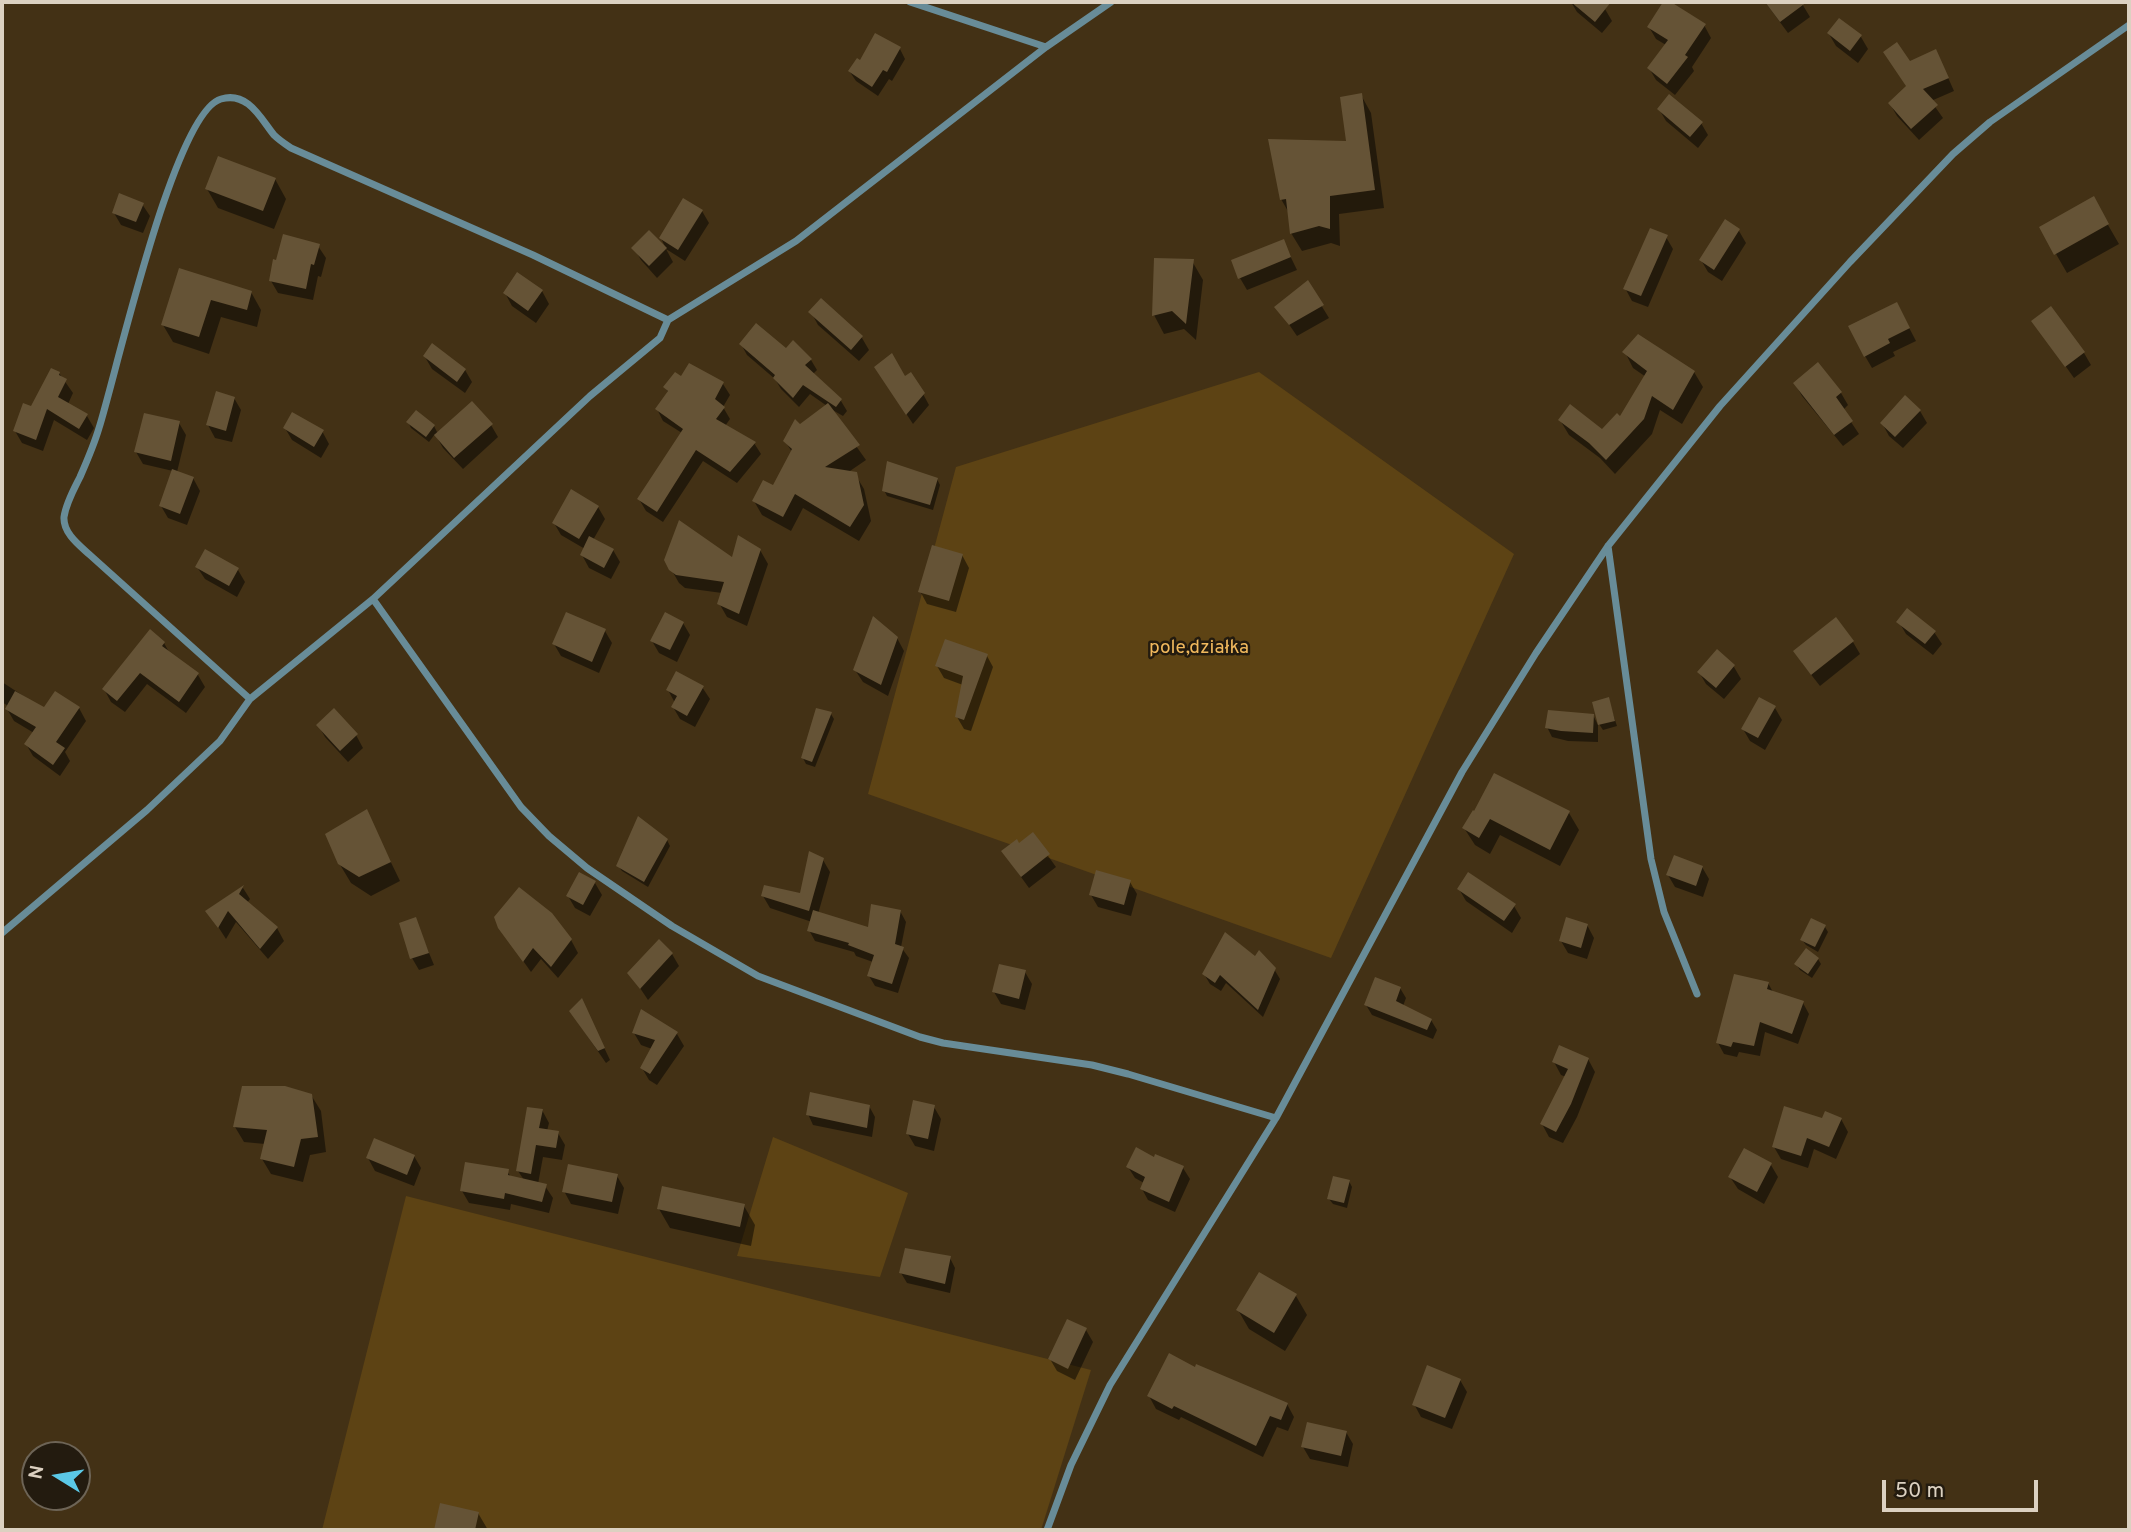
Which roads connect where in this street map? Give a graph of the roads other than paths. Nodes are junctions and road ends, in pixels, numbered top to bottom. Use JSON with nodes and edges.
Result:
{"nodes":[{"id":1,"x":910,"y":2,"type":"edge"},
{"id":2,"x":1111,"y":2,"type":"edge"},
{"id":3,"x":2129,"y":25,"type":"edge"},
{"id":4,"x":1046,"y":47,"type":"junction"},
{"id":5,"x":668,"y":320,"type":"junction"},
{"id":6,"x":1608,"y":546,"type":"junction"},
{"id":7,"x":373,"y":599,"type":"junction"},
{"id":8,"x":250,"y":699,"type":"junction"},
{"id":9,"x":2,"y":933,"type":"edge"},
{"id":10,"x":1697,"y":994,"type":"dead end"},
{"id":11,"x":1276,"y":1118,"type":"junction"},
{"id":12,"x":1047,"y":1530,"type":"edge"}],
"edges":[{"from":1,"to":4,"type":"street"},
{"from":2,"to":4,"type":"street"},
{"from":3,"to":6,"type":"street"},
{"from":4,"to":5,"type":"street"},
{"from":5,"to":7,"type":"street"},
{"from":5,"to":8,"type":"street"},
{"from":6,"to":10,"type":"street"},
{"from":6,"to":11,"type":"street"},
{"from":7,"to":8,"type":"street"},
{"from":7,"to":11,"type":"street"},
{"from":8,"to":9,"type":"street"},
{"from":11,"to":12,"type":"street"}]}
